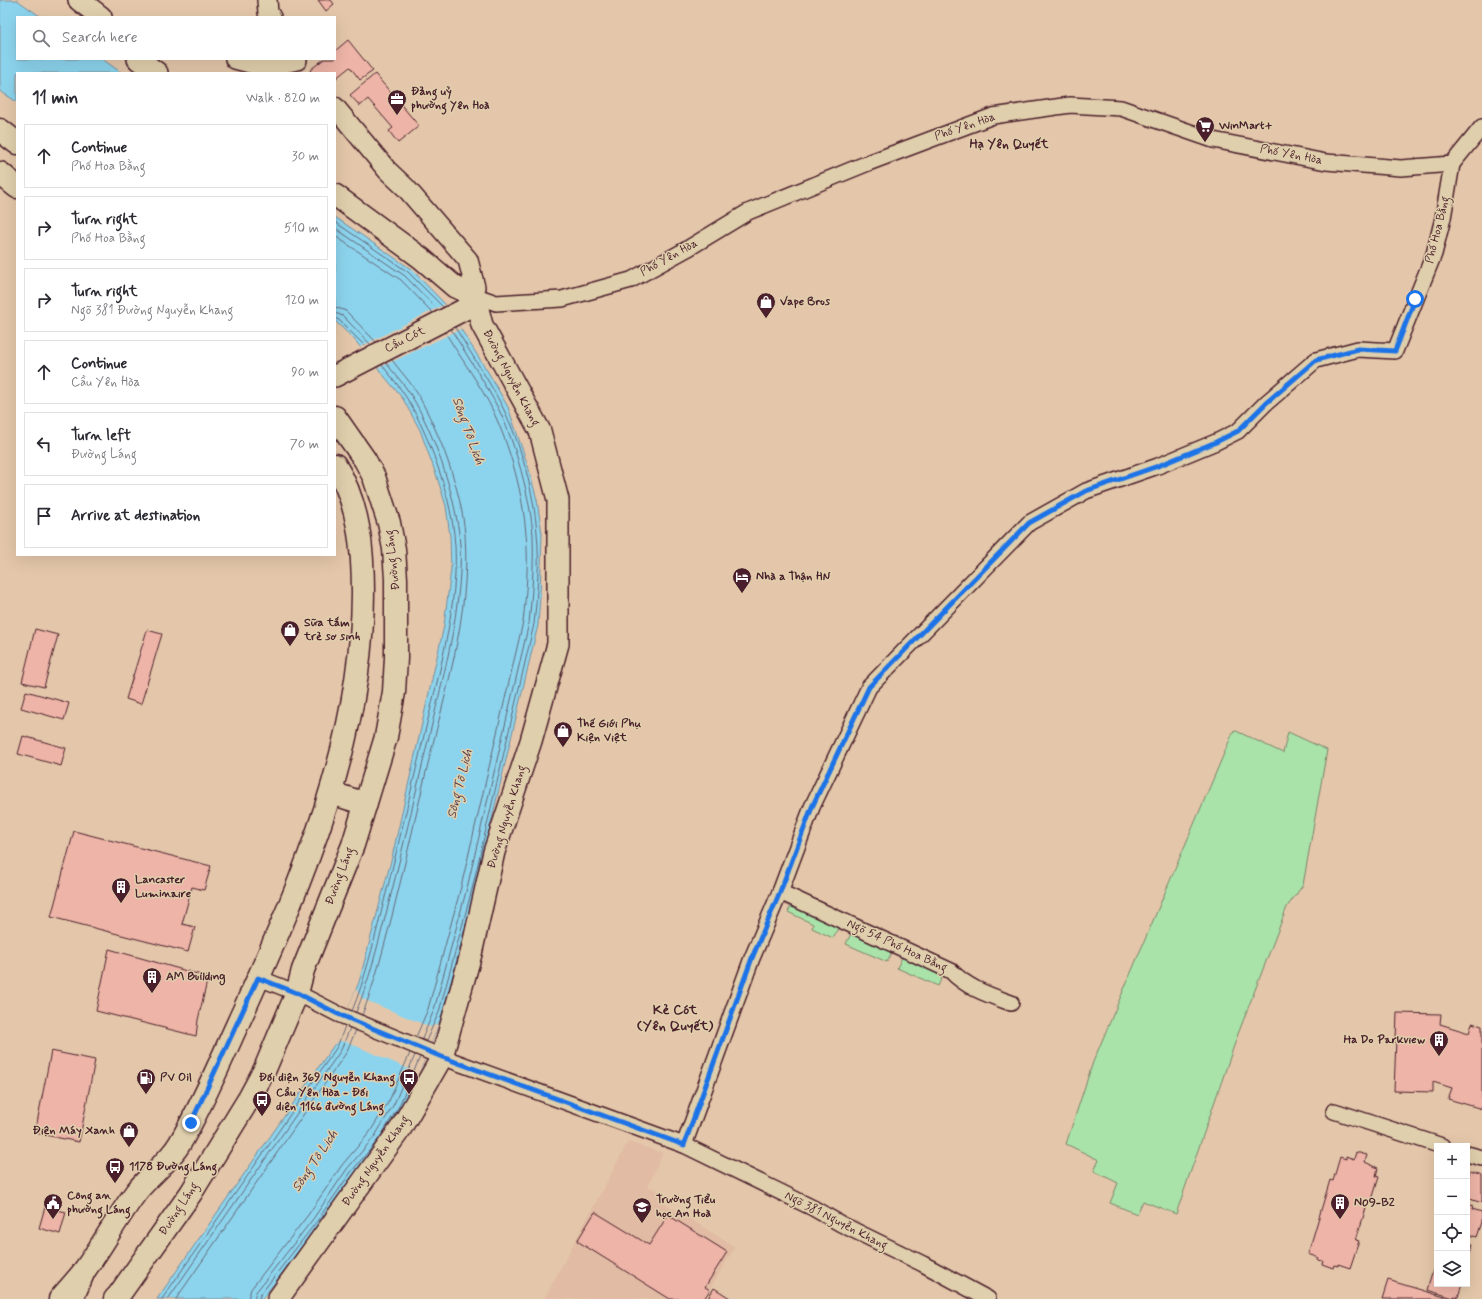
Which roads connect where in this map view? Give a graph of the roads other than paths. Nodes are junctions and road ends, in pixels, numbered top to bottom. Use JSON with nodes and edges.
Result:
{"nodes":[{"id":1,"x":79,"y":0,"type":"edge"},
{"id":2,"x":267,"y":0,"type":"edge"},
{"id":3,"x":99,"y":16,"type":"edge"},
{"id":4,"x":270,"y":16,"type":"edge"},
{"id":5,"x":139,"y":60,"type":"edge"},
{"id":6,"x":239,"y":60,"type":"edge"},
{"id":7,"x":300,"y":64,"type":"edge"},
{"id":8,"x":156,"y":72,"type":"edge"},
{"id":9,"x":336,"y":108,"type":"edge"},
{"id":10,"x":1482,"y":127,"type":"edge"},
{"id":11,"x":0,"y":130,"type":"edge"},
{"id":12,"x":16,"y":142,"type":"edge"},
{"id":13,"x":1452,"y":164,"type":"junction"},
{"id":14,"x":0,"y":173,"type":"edge"},
{"id":15,"x":16,"y":186,"type":"edge"},
{"id":16,"x":336,"y":196,"type":"edge"},
{"id":17,"x":475,"y":296,"type":"junction"},
{"id":18,"x":336,"y":375,"type":"edge"},
{"id":19,"x":336,"y":418,"type":"edge"},
{"id":20,"x":336,"y":467,"type":"edge"},
{"id":21,"x":331,"y":793,"type":"junction"},
{"id":22,"x":366,"y":804,"type":"junction"},
{"id":23,"x":780,"y":892,"type":"junction"},
{"id":24,"x":258,"y":978,"type":"junction"},
{"id":25,"x":297,"y":993,"type":"junction"},
{"id":26,"x":1011,"y":1003,"type":"dead end"},
{"id":27,"x":435,"y":1054,"type":"junction"},
{"id":28,"x":1334,"y":1111,"type":"dead end"},
{"id":29,"x":1434,"y":1143,"type":"edge"},
{"id":30,"x":684,"y":1145,"type":"junction"},
{"id":31,"x":1470,"y":1155,"type":"edge"},
{"id":32,"x":1482,"y":1158,"type":"edge"},
{"id":33,"x":84,"y":1271,"type":"junction"},
{"id":34,"x":60,"y":1299,"type":"edge"},
{"id":35,"x":72,"y":1299,"type":"edge"},
{"id":36,"x":115,"y":1299,"type":"edge"},
{"id":37,"x":278,"y":1299,"type":"edge"},
{"id":38,"x":988,"y":1299,"type":"edge"}],
"edges":[{"from":1,"to":3,"type":"main road"},
{"from":2,"to":4,"type":"street"},
{"from":5,"to":8,"type":"main road"},
{"from":6,"to":7,"type":"street"},
{"from":9,"to":17,"type":"street","name":"Đường Nguyễn Khang"},
{"from":10,"to":13,"type":"street"},
{"from":11,"to":12,"type":"main road"},
{"from":13,"to":17,"type":"street","name":"Phố Yên Hòa"},
{"from":13,"to":23,"type":"street","name":"Phố Hoa Bằng"},
{"from":14,"to":15,"type":"main road"},
{"from":16,"to":17,"type":"main road"},
{"from":17,"to":18,"type":"main road","name":"Cầu Cót"},
{"from":17,"to":27,"type":"main road","name":"Đường Nguyễn Khang"},
{"from":19,"to":22,"type":"main road","name":"Đường Láng"},
{"from":20,"to":21,"type":"main road"},
{"from":21,"to":22,"type":"main road"},
{"from":21,"to":24,"type":"main road"},
{"from":22,"to":25,"type":"main road","name":"Đường Láng"},
{"from":23,"to":26,"type":"street","name":"Ngõ 54 Phố Hoa Bằng"},
{"from":23,"to":30,"type":"street","name":"Phố Hoa Bằng"},
{"from":24,"to":25,"type":"street","name":"Ngõ 381 Nguyễn Khang"},
{"from":24,"to":33,"type":"main road"},
{"from":25,"to":27,"type":"street","name":"Ngõ 381 Nguyễn Khang"},
{"from":25,"to":36,"type":"main road","name":"Đường Láng"},
{"from":27,"to":30,"type":"street","name":"Ngõ 381 Nguyễn Khang"},
{"from":27,"to":37,"type":"main road","name":"Đường Nguyễn Khang"},
{"from":28,"to":29,"type":"street"},
{"from":30,"to":38,"type":"street","name":"Ngõ 381 Nguyễn Khang"},
{"from":31,"to":32,"type":"street"},
{"from":33,"to":34,"type":"main road"},
{"from":33,"to":35,"type":"main road"}]}
